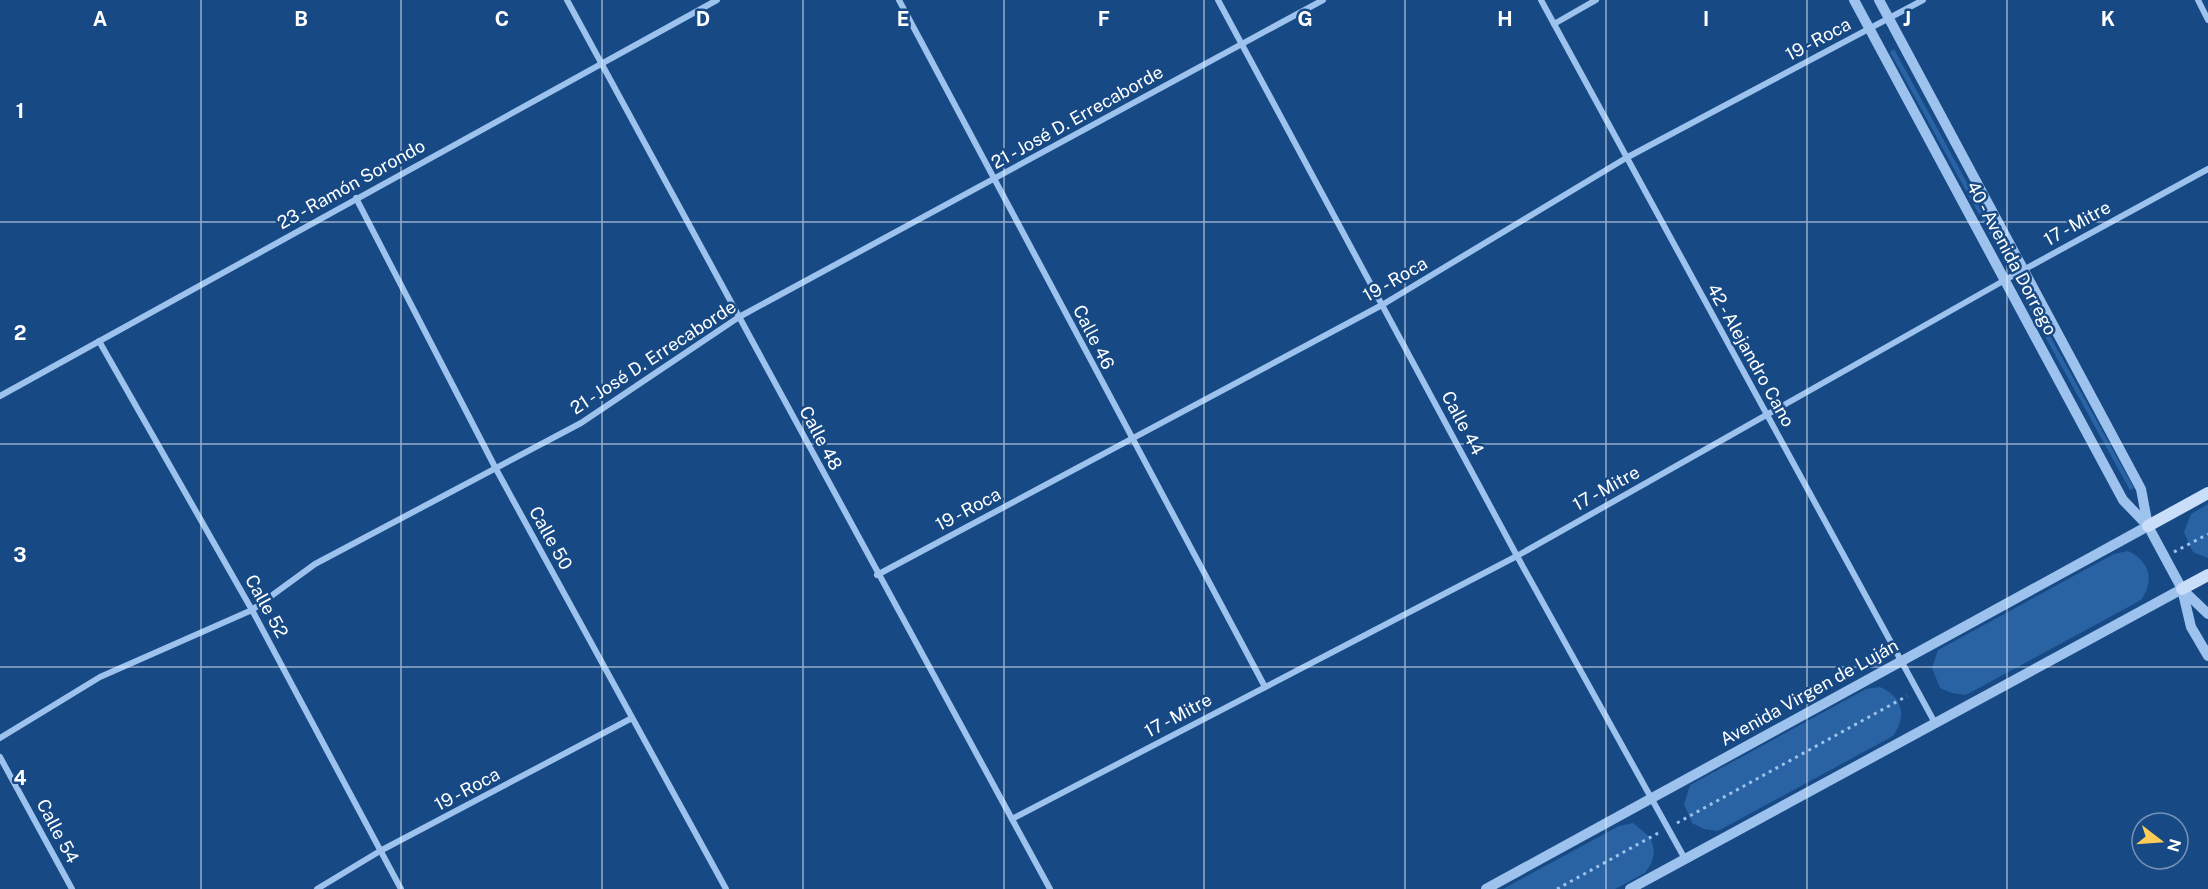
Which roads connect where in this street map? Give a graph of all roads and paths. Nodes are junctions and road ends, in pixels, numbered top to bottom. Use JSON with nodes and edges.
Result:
{"nodes":[{"id":1,"x":567,"y":0,"type":"edge"},
{"id":2,"x":717,"y":0,"type":"edge"},
{"id":3,"x":899,"y":0,"type":"edge"},
{"id":4,"x":1218,"y":0,"type":"edge"},
{"id":5,"x":1323,"y":0,"type":"edge"},
{"id":6,"x":1541,"y":0,"type":"edge"},
{"id":7,"x":1596,"y":0,"type":"edge"},
{"id":8,"x":1854,"y":0,"type":"edge"},
{"id":9,"x":1879,"y":0,"type":"edge"},
{"id":10,"x":1923,"y":0,"type":"edge"},
{"id":11,"x":2198,"y":0,"type":"edge"},
{"id":12,"x":1889,"y":18,"type":"junction"},
{"id":13,"x":2208,"y":20,"type":"edge"},
{"id":14,"x":1554,"y":24,"type":"junction"},
{"id":15,"x":1870,"y":28,"type":"junction"},
{"id":16,"x":1242,"y":44,"type":"junction"},
{"id":17,"x":601,"y":62,"type":"junction"},
{"id":18,"x":1626,"y":158,"type":"junction"},
{"id":19,"x":2208,"y":170,"type":"edge"},
{"id":20,"x":995,"y":178,"type":"junction"},
{"id":21,"x":357,"y":198,"type":"junction"},
{"id":22,"x":2024,"y":269,"type":"junction"},
{"id":23,"x":2005,"y":280,"type":"junction"},
{"id":24,"x":1382,"y":305,"type":"junction"},
{"id":25,"x":739,"y":317,"type":"junction"},
{"id":26,"x":99,"y":341,"type":"junction"},
{"id":27,"x":0,"y":396,"type":"edge"},
{"id":28,"x":1767,"y":415,"type":"junction"},
{"id":29,"x":1131,"y":439,"type":"junction"},
{"id":30,"x":496,"y":469,"type":"junction"},
{"id":31,"x":2208,"y":493,"type":"edge"},
{"id":32,"x":2148,"y":526,"type":"junction"},
{"id":33,"x":2208,"y":534,"type":"edge"},
{"id":34,"x":1517,"y":555,"type":"junction"},
{"id":35,"x":2165,"y":557,"type":"junction"},
{"id":36,"x":878,"y":575,"type":"junction"},
{"id":37,"x":2208,"y":575,"type":"edge"},
{"id":38,"x":2182,"y":589,"type":"junction"},
{"id":39,"x":252,"y":610,"type":"junction"},
{"id":40,"x":2208,"y":614,"type":"edge"},
{"id":41,"x":2208,"y":656,"type":"edge"},
{"id":42,"x":1901,"y":661,"type":"junction"},
{"id":43,"x":1265,"y":687,"type":"junction"},
{"id":44,"x":1917,"y":691,"type":"junction"},
{"id":45,"x":633,"y":718,"type":"junction"},
{"id":46,"x":1935,"y":723,"type":"junction"},
{"id":47,"x":0,"y":738,"type":"edge"},
{"id":48,"x":0,"y":757,"type":"edge"},
{"id":49,"x":1652,"y":797,"type":"junction"},
{"id":50,"x":1012,"y":819,"type":"junction"},
{"id":51,"x":1668,"y":828,"type":"junction"},
{"id":52,"x":380,"y":851,"type":"junction"},
{"id":53,"x":1685,"y":859,"type":"junction"},
{"id":54,"x":72,"y":889,"type":"edge"},
{"id":55,"x":317,"y":889,"type":"edge"},
{"id":56,"x":401,"y":889,"type":"edge"},
{"id":57,"x":726,"y":889,"type":"edge"},
{"id":58,"x":1050,"y":889,"type":"edge"},
{"id":59,"x":1486,"y":889,"type":"edge"},
{"id":60,"x":1557,"y":889,"type":"edge"},
{"id":61,"x":1630,"y":889,"type":"edge"}],
"edges":[{"from":1,"to":17,"type":"street","name":"Calle 48"},
{"from":2,"to":17,"type":"street","name":"23 - Ramón Sorondo"},
{"from":3,"to":20,"type":"street","name":"Calle 46"},
{"from":4,"to":16,"type":"street","name":"Calle 44"},
{"from":5,"to":16,"type":"street","name":"21 - José D. Errecaborde"},
{"from":6,"to":14,"type":"street","name":"42 - Alejandro Cano"},
{"from":7,"to":14,"type":"street"},
{"from":8,"to":15,"type":"street","name":"40 - Avenida Dorrego"},
{"from":9,"to":12,"type":"street","name":"40 - Avenida Dorrego"},
{"from":10,"to":12,"type":"street","name":"19 - Roca"},
{"from":11,"to":13,"type":"street"},
{"from":12,"to":15,"type":"street","name":"19 - Roca"},
{"from":12,"to":22,"type":"street","name":"40 - Avenida Dorrego"},
{"from":14,"to":18,"type":"street","name":"42 - Alejandro Cano"},
{"from":15,"to":18,"type":"street","name":"19 - Roca"},
{"from":15,"to":23,"type":"street","name":"40 - Avenida Dorrego"},
{"from":16,"to":20,"type":"street","name":"21 - José D. Errecaborde"},
{"from":16,"to":24,"type":"street","name":"Calle 44"},
{"from":17,"to":21,"type":"street","name":"23 - Ramón Sorondo"},
{"from":17,"to":25,"type":"street","name":"Calle 48"},
{"from":18,"to":24,"type":"street","name":"19 - Roca"},
{"from":18,"to":28,"type":"street","name":"42 - Alejandro Cano"},
{"from":19,"to":22,"type":"street","name":"17 - Mitre"},
{"from":20,"to":25,"type":"street","name":"21 - José D. Errecaborde"},
{"from":20,"to":29,"type":"street","name":"Calle 46"},
{"from":21,"to":26,"type":"street","name":"23 - Ramón Sorondo"},
{"from":21,"to":30,"type":"street","name":"Calle 50"},
{"from":22,"to":23,"type":"street","name":"17 - Mitre"},
{"from":22,"to":32,"type":"street","name":"40 - Avenida Dorrego"},
{"from":23,"to":28,"type":"street","name":"17 - Mitre"},
{"from":23,"to":32,"type":"street","name":"40 - Avenida Dorrego"},
{"from":24,"to":29,"type":"street","name":"19 - Roca"},
{"from":24,"to":34,"type":"street","name":"Calle 44"},
{"from":25,"to":30,"type":"street","name":"21 - José D. Errecaborde"},
{"from":25,"to":36,"type":"street","name":"Calle 48"},
{"from":26,"to":27,"type":"street","name":"23 - Ramón Sorondo"},
{"from":26,"to":39,"type":"street","name":"Calle 52"},
{"from":28,"to":34,"type":"street","name":"17 - Mitre"},
{"from":28,"to":42,"type":"street","name":"42 - Alejandro Cano"},
{"from":29,"to":36,"type":"street","name":"19 - Roca"},
{"from":29,"to":43,"type":"street","name":"Calle 46"},
{"from":30,"to":39,"type":"street","name":"21 - José D. Errecaborde"},
{"from":30,"to":45,"type":"street","name":"Calle 50"},
{"from":31,"to":32,"type":"main road"},
{"from":32,"to":35,"type":"street","name":"40 - Avenida Dorrego"},
{"from":32,"to":42,"type":"street","name":"Avenida Virgen de Luján"},
{"from":33,"to":35,"type":"path"},
{"from":34,"to":43,"type":"street","name":"17 - Mitre"},
{"from":34,"to":49,"type":"street","name":"Calle 44"},
{"from":35,"to":38,"type":"street","name":"40 - Avenida Dorrego"},
{"from":36,"to":50,"type":"street","name":"Calle 48"},
{"from":37,"to":38,"type":"main road"},
{"from":38,"to":40,"type":"street","name":"40 - Avenida Dorrego"},
{"from":38,"to":41,"type":"street","name":"40 - Avenida Dorrego"},
{"from":38,"to":46,"type":"street"},
{"from":39,"to":47,"type":"street","name":"21 - José D. Errecaborde"},
{"from":39,"to":52,"type":"street","name":"Calle 52"},
{"from":42,"to":44,"type":"street","name":"42 - Alejandro Cano"},
{"from":42,"to":49,"type":"street","name":"Avenida Virgen de Luján"},
{"from":43,"to":50,"type":"street","name":"17 - Mitre"},
{"from":44,"to":46,"type":"street","name":"42 - Alejandro Cano"},
{"from":44,"to":51,"type":"path"},
{"from":45,"to":52,"type":"street","name":"19 - Roca"},
{"from":45,"to":57,"type":"street","name":"Calle 50"},
{"from":46,"to":53,"type":"street"},
{"from":48,"to":54,"type":"street","name":"Calle 54"},
{"from":49,"to":51,"type":"street","name":"Calle 44"},
{"from":49,"to":59,"type":"street","name":"Avenida Virgen de Luján"},
{"from":50,"to":58,"type":"street","name":"Calle 48"},
{"from":51,"to":53,"type":"street","name":"Calle 44"},
{"from":51,"to":60,"type":"path"},
{"from":52,"to":55,"type":"street","name":"19 - Roca"},
{"from":52,"to":56,"type":"street","name":"Calle 52"},
{"from":53,"to":61,"type":"street"}]}
